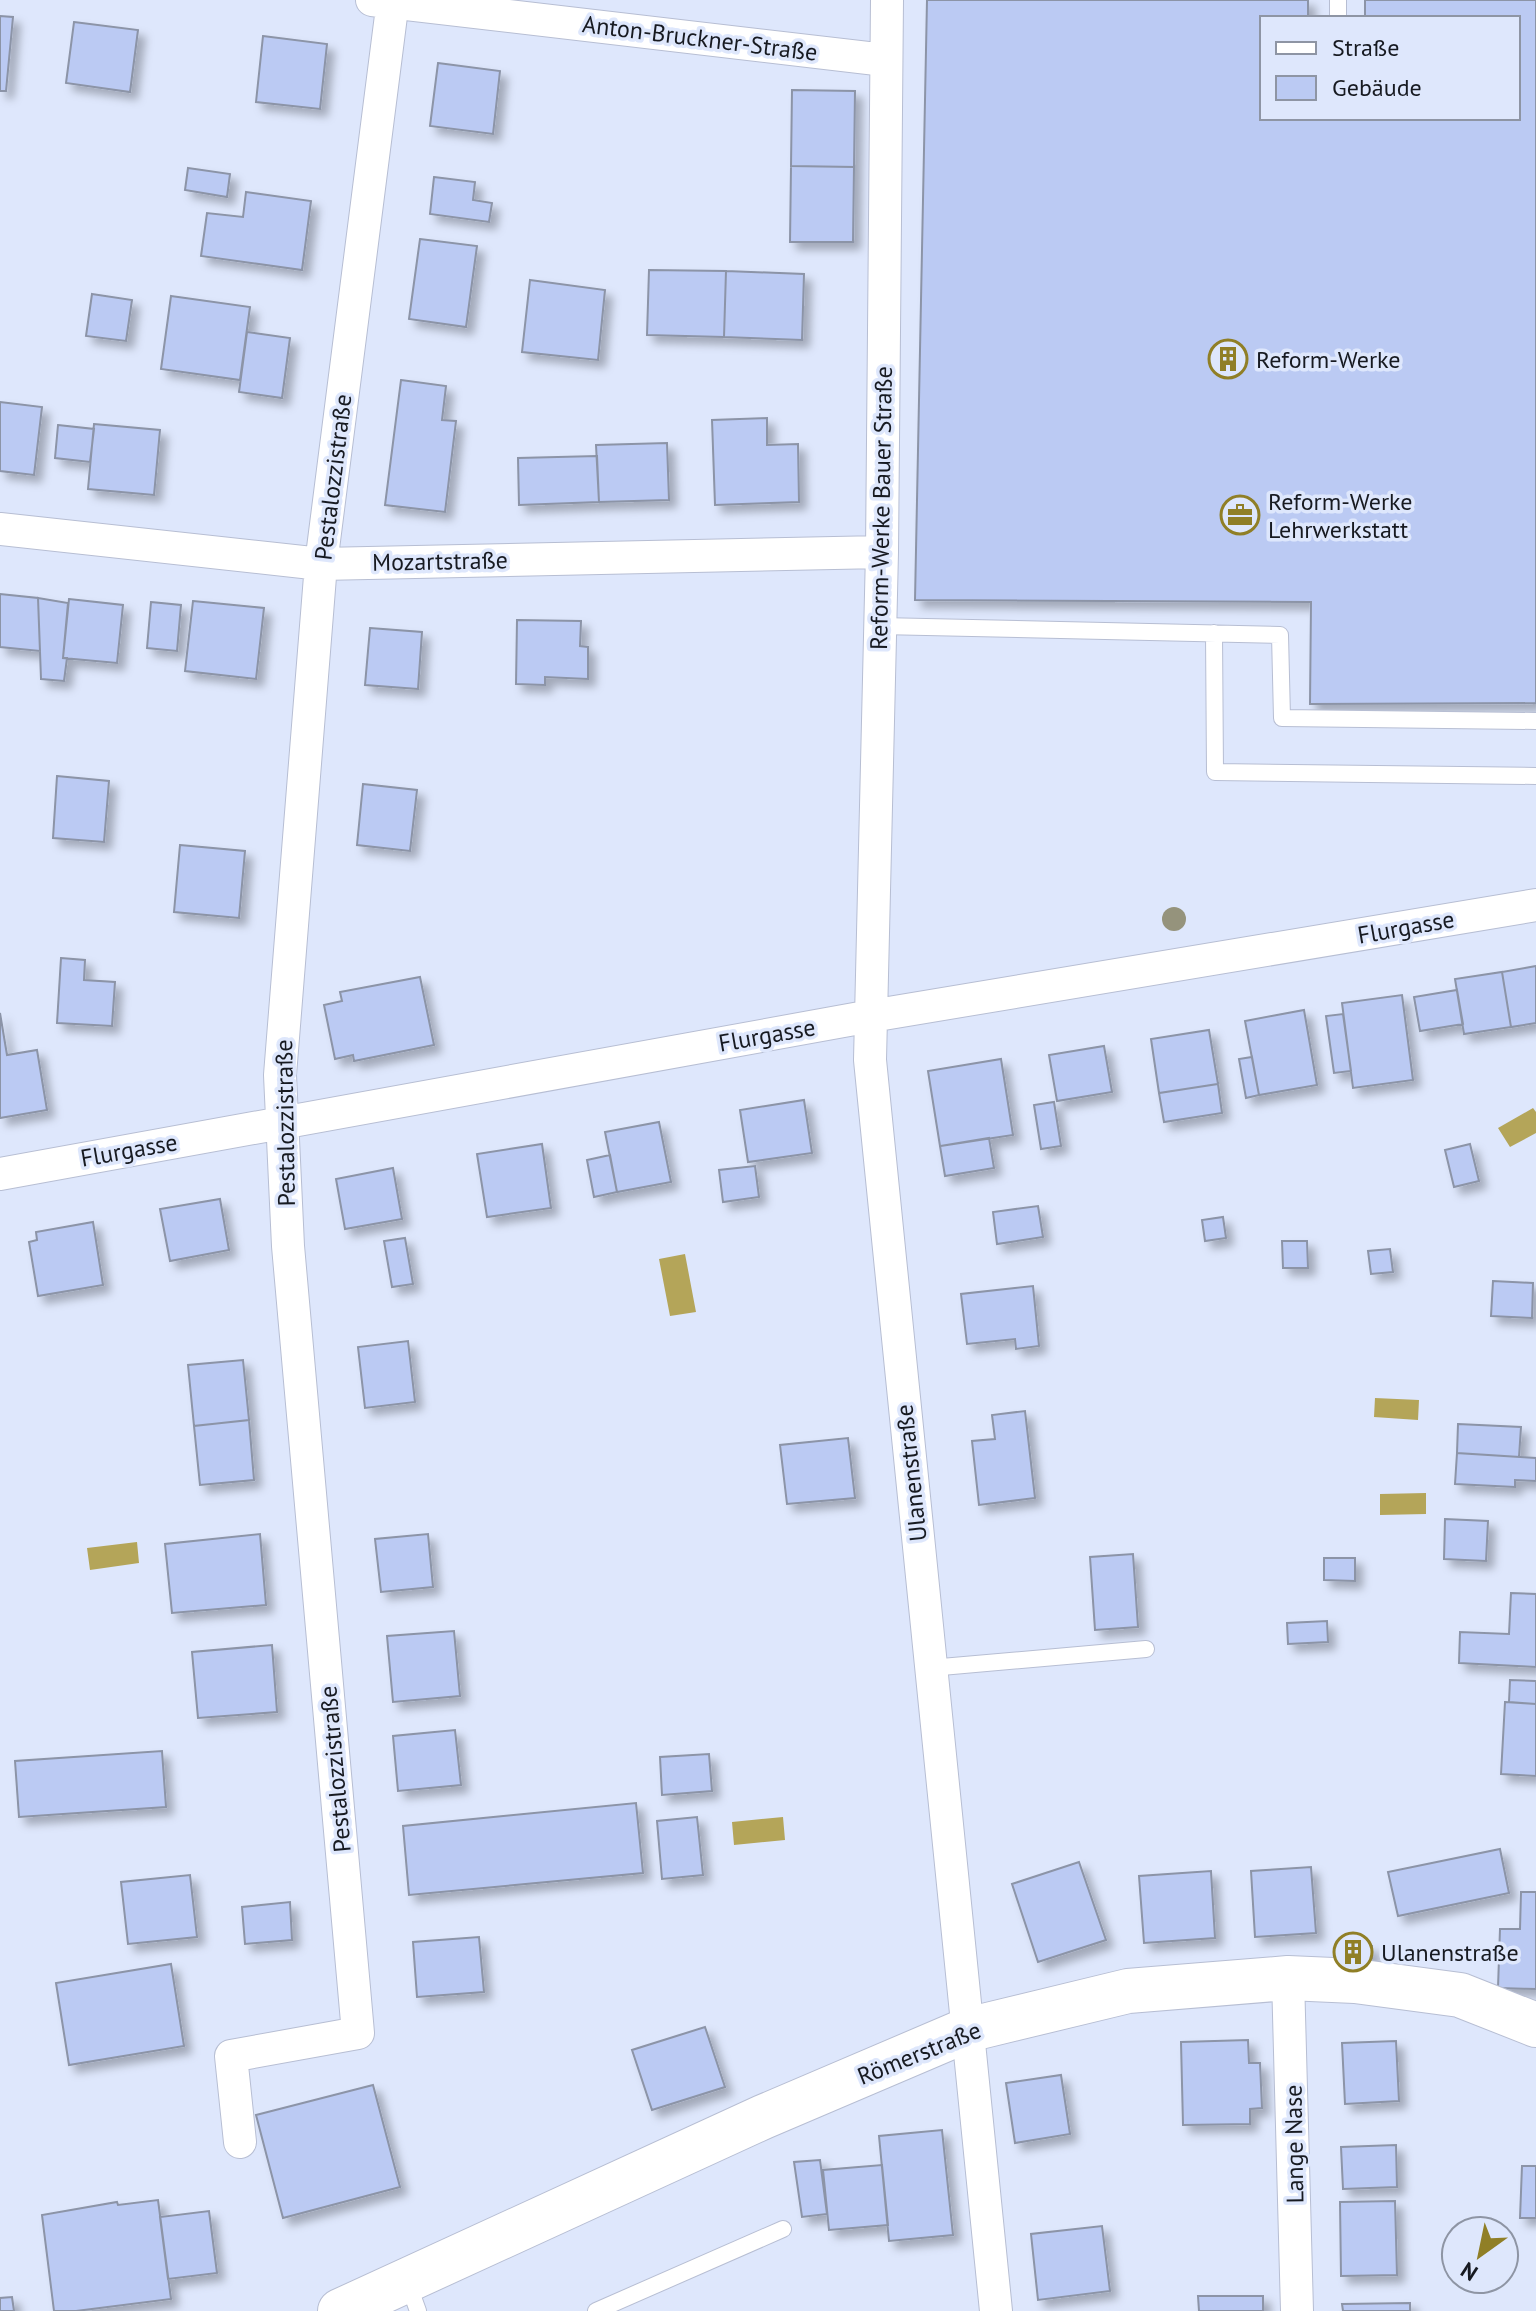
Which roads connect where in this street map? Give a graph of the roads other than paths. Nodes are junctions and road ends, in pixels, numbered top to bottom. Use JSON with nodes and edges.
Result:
{"nodes":[{"id":1,"x":887,"y":0,"type":"edge"},
{"id":2,"x":386,"y":1,"type":"edge"},
{"id":3,"x":885,"y":60,"type":"junction"},
{"id":4,"x":0,"y":529,"type":"edge"},
{"id":5,"x":882,"y":552,"type":"junction"},
{"id":6,"x":321,"y":564,"type":"junction"},
{"id":7,"x":880,"y":626,"type":"junction"},
{"id":8,"x":1214,"y":633,"type":"junction"},
{"id":9,"x":1536,"y":721,"type":"edge"},
{"id":10,"x":1536,"y":776,"type":"edge"},
{"id":11,"x":1536,"y":905,"type":"edge"},
{"id":12,"x":871,"y":1016,"type":"junction"},
{"id":13,"x":281,"y":1122,"type":"junction"},
{"id":14,"x":0,"y":1174,"type":"edge"},
{"id":15,"x":1146,"y":1649,"type":"dead end"},
{"id":16,"x":930,"y":1668,"type":"junction"},
{"id":17,"x":1288,"y":1978,"type":"junction"},
{"id":18,"x":1536,"y":2025,"type":"edge"},
{"id":19,"x":967,"y":2030,"type":"junction"},
{"id":20,"x":240,"y":2142,"type":"dead end"},
{"id":21,"x":783,"y":2229,"type":"dead end"},
{"id":22,"x":413,"y":2296,"type":"edge"},
{"id":23,"x":340,"y":2311,"type":"edge"},
{"id":24,"x":596,"y":2311,"type":"edge"},
{"id":25,"x":996,"y":2311,"type":"edge"},
{"id":26,"x":1297,"y":2311,"type":"edge"}],
"edges":[{"from":1,"to":3,"type":"street","name":"Reform-Werke Bauer Straße"},
{"from":2,"to":3,"type":"street","name":"Anton-Bruckner-Straße"},
{"from":2,"to":6,"type":"street","name":"Pestalozzistraße"},
{"from":3,"to":5,"type":"street","name":"Reform-Werke Bauer Straße"},
{"from":4,"to":6,"type":"street","name":"Mozartstraße"},
{"from":5,"to":6,"type":"street","name":"Mozartstraße"},
{"from":5,"to":7,"type":"street","name":"Reform-Werke Bauer Straße"},
{"from":6,"to":13,"type":"street","name":"Pestalozzistraße"},
{"from":7,"to":8,"type":"lane"},
{"from":7,"to":12,"type":"street","name":"Reform-Werke Bauer Straße"},
{"from":8,"to":9,"type":"lane"},
{"from":8,"to":10,"type":"lane"},
{"from":11,"to":12,"type":"street","name":"Flurgasse"},
{"from":12,"to":13,"type":"street","name":"Flurgasse"},
{"from":12,"to":16,"type":"street","name":"Ulanenstraße"},
{"from":13,"to":14,"type":"street","name":"Flurgasse"},
{"from":13,"to":20,"type":"street","name":"Pestalozzistraße"},
{"from":15,"to":16,"type":"lane"},
{"from":16,"to":19,"type":"street","name":"Ulanenstraße"},
{"from":17,"to":18,"type":"main road","name":"Römerstraße"},
{"from":17,"to":19,"type":"main road","name":"Römerstraße"},
{"from":17,"to":26,"type":"street","name":"Lange Nase"},
{"from":19,"to":22,"type":"main road","name":"Römerstraße"},
{"from":19,"to":25,"type":"street","name":"Ulanenstraße"},
{"from":21,"to":24,"type":"lane"},
{"from":22,"to":23,"type":"main road","name":"Römerstraße"}]}
